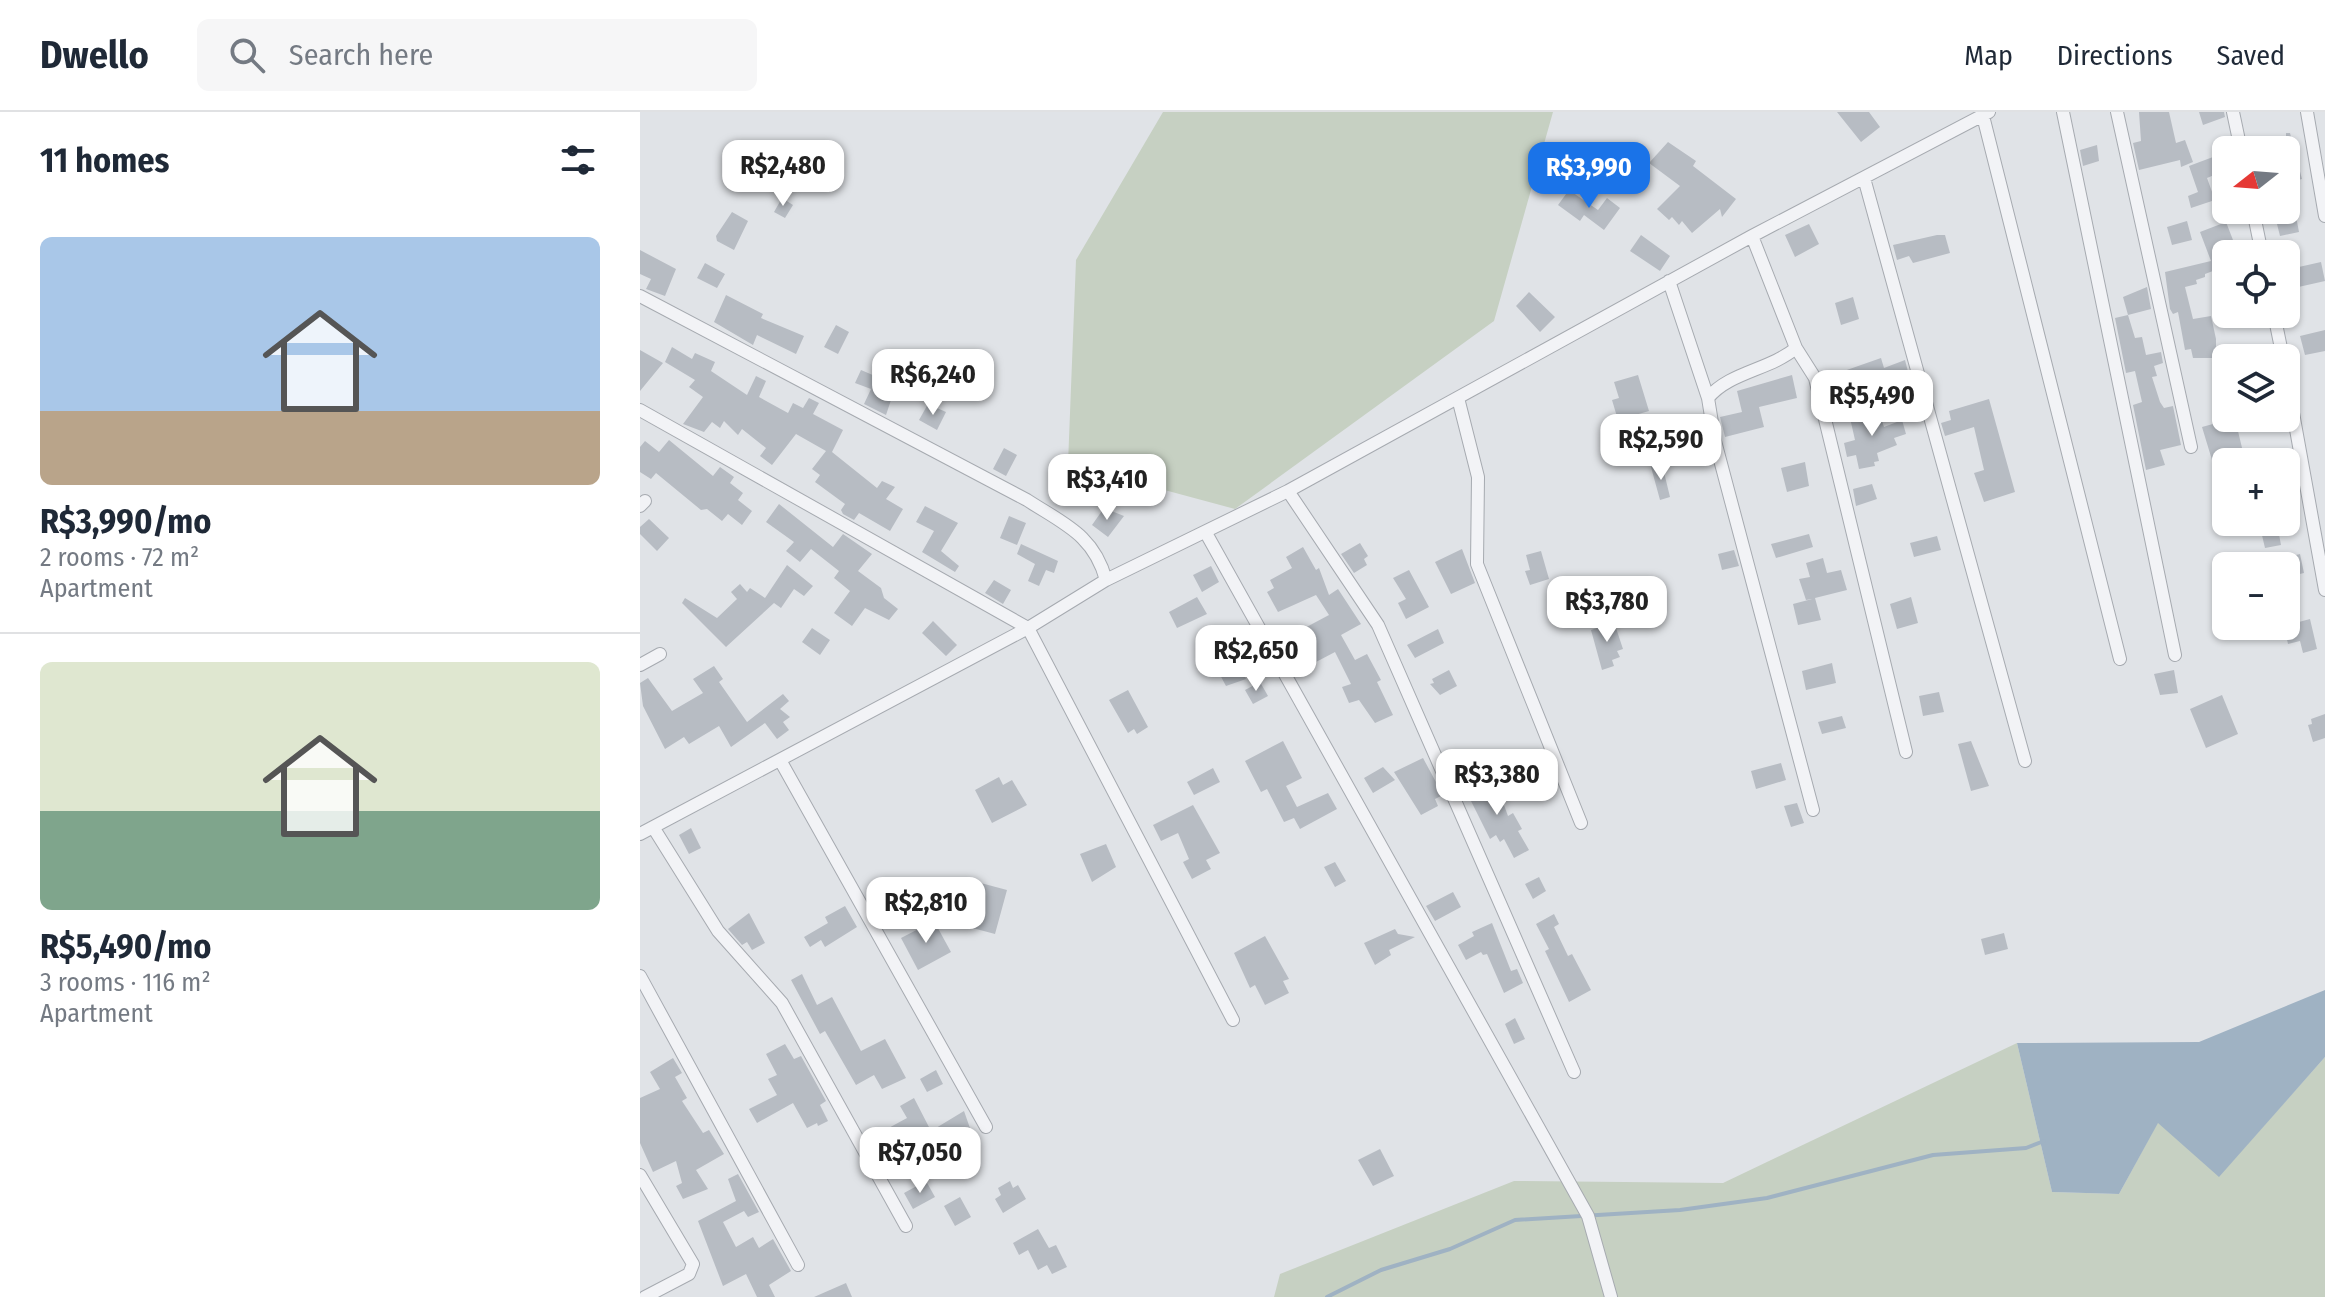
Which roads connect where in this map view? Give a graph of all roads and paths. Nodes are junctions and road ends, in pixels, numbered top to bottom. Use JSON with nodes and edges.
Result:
{"nodes":[{"id":1,"x":2063,"y":112,"type":"edge"},
{"id":2,"x":2117,"y":112,"type":"edge"},
{"id":3,"x":2233,"y":112,"type":"edge"},
{"id":4,"x":2307,"y":112,"type":"edge"},
{"id":5,"x":1985,"y":113,"type":"edge"},
{"id":6,"x":2238,"y":136,"type":"edge"},
{"id":7,"x":1864,"y":178,"type":"junction"},
{"id":8,"x":2325,"y":216,"type":"edge"},
{"id":9,"x":1752,"y":236,"type":"junction"},
{"id":10,"x":1669,"y":281,"type":"junction"},
{"id":11,"x":640,"y":296,"type":"edge"},
{"id":12,"x":1796,"y":348,"type":"junction"},
{"id":13,"x":1458,"y":398,"type":"junction"},
{"id":14,"x":1708,"y":398,"type":"junction"},
{"id":15,"x":640,"y":410,"type":"edge"},
{"id":16,"x":2296,"y":432,"type":"edge"},
{"id":17,"x":2191,"y":447,"type":"dead end"},
{"id":18,"x":1288,"y":491,"type":"junction"},
{"id":19,"x":1206,"y":533,"type":"junction"},
{"id":20,"x":1106,"y":580,"type":"junction"},
{"id":21,"x":2325,"y":590,"type":"edge"},
{"id":22,"x":1028,"y":628,"type":"junction"},
{"id":23,"x":660,"y":654,"type":"dead end"},
{"id":24,"x":2175,"y":655,"type":"dead end"},
{"id":25,"x":2120,"y":659,"type":"dead end"},
{"id":26,"x":640,"y":665,"type":"edge"},
{"id":27,"x":1906,"y":752,"type":"dead end"},
{"id":28,"x":780,"y":760,"type":"junction"},
{"id":29,"x":2025,"y":761,"type":"dead end"},
{"id":30,"x":1813,"y":810,"type":"dead end"},
{"id":31,"x":1581,"y":823,"type":"dead end"},
{"id":32,"x":653,"y":827,"type":"junction"},
{"id":33,"x":640,"y":834,"type":"edge"},
{"id":34,"x":640,"y":976,"type":"edge"},
{"id":35,"x":1233,"y":1020,"type":"dead end"},
{"id":36,"x":1574,"y":1072,"type":"dead end"},
{"id":37,"x":986,"y":1127,"type":"dead end"},
{"id":38,"x":641,"y":1180,"type":"edge"},
{"id":39,"x":906,"y":1226,"type":"dead end"},
{"id":40,"x":798,"y":1265,"type":"dead end"},
{"id":41,"x":645,"y":1297,"type":"edge"},
{"id":42,"x":1611,"y":1297,"type":"edge"}],
"edges":[{"from":1,"to":24,"type":"street"},
{"from":2,"to":17,"type":"street"},
{"from":3,"to":6,"type":"street"},
{"from":4,"to":8,"type":"street"},
{"from":5,"to":7,"type":"street"},
{"from":5,"to":25,"type":"street"},
{"from":7,"to":9,"type":"street"},
{"from":7,"to":29,"type":"street"},
{"from":9,"to":10,"type":"street"},
{"from":9,"to":12,"type":"street"},
{"from":10,"to":13,"type":"street"},
{"from":10,"to":14,"type":"street"},
{"from":11,"to":20,"type":"street"},
{"from":12,"to":14,"type":"street"},
{"from":12,"to":27,"type":"street"},
{"from":13,"to":18,"type":"street"},
{"from":13,"to":31,"type":"street"},
{"from":14,"to":30,"type":"street"},
{"from":15,"to":22,"type":"street"},
{"from":16,"to":21,"type":"street"},
{"from":18,"to":19,"type":"street"},
{"from":18,"to":36,"type":"street"},
{"from":19,"to":20,"type":"street"},
{"from":19,"to":42,"type":"street"},
{"from":20,"to":22,"type":"street"},
{"from":22,"to":28,"type":"street"},
{"from":22,"to":35,"type":"street"},
{"from":23,"to":26,"type":"street"},
{"from":28,"to":32,"type":"street"},
{"from":28,"to":37,"type":"street"},
{"from":32,"to":33,"type":"street"},
{"from":32,"to":39,"type":"street"},
{"from":34,"to":40,"type":"street"},
{"from":38,"to":41,"type":"street"}]}
